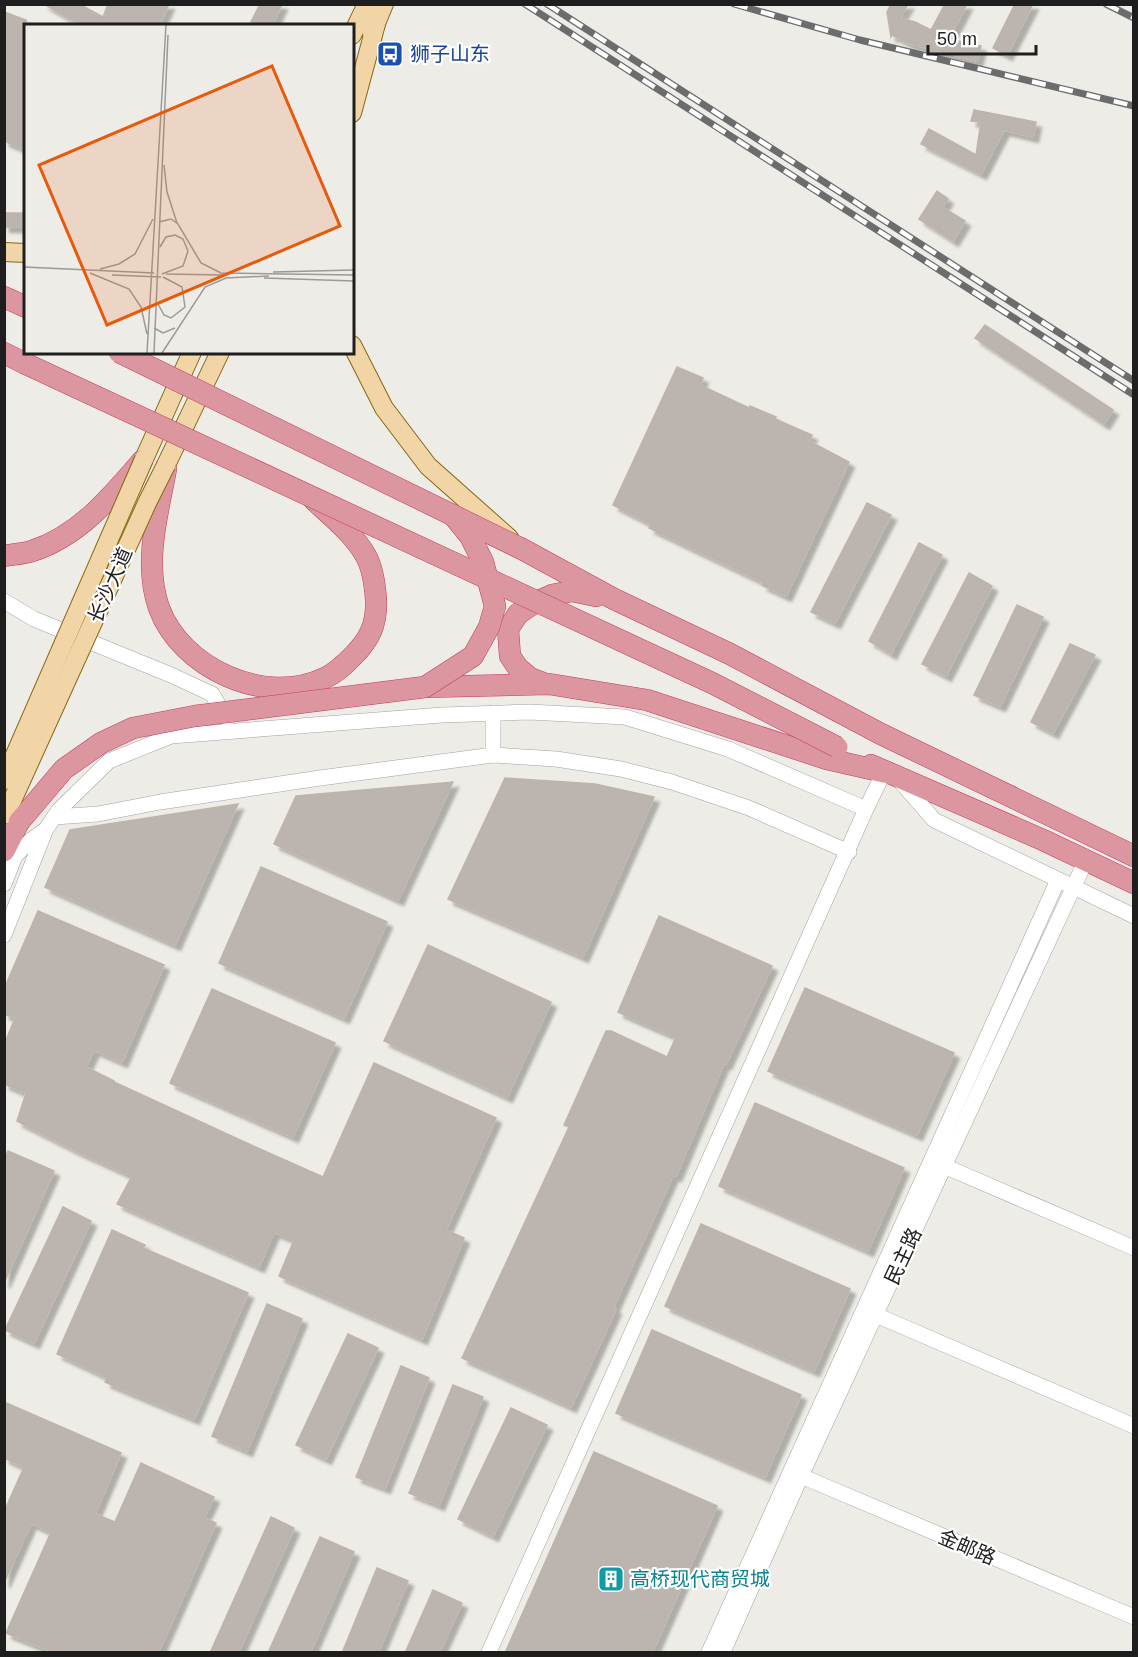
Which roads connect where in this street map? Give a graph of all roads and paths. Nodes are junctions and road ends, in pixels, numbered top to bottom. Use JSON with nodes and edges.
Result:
{"nodes":[{"id":1,"x":367,"y":4,"type":"edge"},
{"id":2,"x":384,"y":4,"type":"edge"},
{"id":3,"x":376,"y":24,"type":"junction"},
{"id":4,"x":354,"y":30,"type":"edge"},
{"id":5,"x":354,"y":69,"type":"edge"},
{"id":6,"x":354,"y":106,"type":"edge"},
{"id":7,"x":4,"y":252,"type":"edge"},
{"id":8,"x":24,"y":253,"type":"edge"},
{"id":9,"x":4,"y":297,"type":"edge"},
{"id":10,"x":24,"y":306,"type":"edge"},
{"id":11,"x":354,"y":349,"type":"edge"},
{"id":12,"x":4,"y":353,"type":"edge"},
{"id":13,"x":123,"y":354,"type":"edge"},
{"id":14,"x":191,"y":354,"type":"edge"},
{"id":15,"x":219,"y":354,"type":"edge"},
{"id":16,"x":14,"y":362,"type":"edge"},
{"id":17,"x":144,"y":459,"type":"junction"},
{"id":18,"x":166,"y":465,"type":"junction"},
{"id":19,"x":309,"y":495,"type":"junction"},
{"id":20,"x":453,"y":515,"type":"junction"},
{"id":21,"x":522,"y":549,"type":"junction"},
{"id":22,"x":4,"y":556,"type":"edge"},
{"id":23,"x":614,"y":599,"type":"junction"},
{"id":24,"x":4,"y":601,"type":"edge"},
{"id":25,"x":549,"y":684,"type":"junction"},
{"id":26,"x":425,"y":687,"type":"junction"},
{"id":27,"x":492,"y":713,"type":"junction"},
{"id":28,"x":235,"y":731,"type":"junction"},
{"id":29,"x":832,"y":753,"type":"junction"},
{"id":30,"x":493,"y":756,"type":"junction"},
{"id":31,"x":891,"y":775,"type":"junction"},
{"id":32,"x":4,"y":780,"type":"edge"},
{"id":33,"x":866,"y":810,"type":"junction"},
{"id":34,"x":10,"y":819,"type":"edge"},
{"id":35,"x":50,"y":823,"type":"junction"},
{"id":36,"x":4,"y":851,"type":"edge"},
{"id":37,"x":849,"y":852,"type":"junction"},
{"id":38,"x":1134,"y":856,"type":"edge"},
{"id":39,"x":1086,"y":860,"type":"junction"},
{"id":40,"x":1058,"y":880,"type":"junction"},
{"id":41,"x":1134,"y":883,"type":"edge"},
{"id":42,"x":4,"y":884,"type":"edge"},
{"id":43,"x":1073,"y":887,"type":"junction"},
{"id":44,"x":1134,"y":916,"type":"edge"},
{"id":45,"x":4,"y":935,"type":"edge"},
{"id":46,"x":945,"y":1166,"type":"junction"},
{"id":47,"x":1134,"y":1248,"type":"edge"},
{"id":48,"x":876,"y":1315,"type":"junction"},
{"id":49,"x":1134,"y":1426,"type":"edge"},
{"id":50,"x":801,"y":1476,"type":"junction"},
{"id":51,"x":1134,"y":1617,"type":"edge"},
{"id":52,"x":489,"y":1653,"type":"edge"},
{"id":53,"x":709,"y":1653,"type":"edge"},
{"id":54,"x":723,"y":1653,"type":"edge"}],
"edges":[{"from":1,"to":4,"type":"main road"},
{"from":2,"to":3,"type":"main road"},
{"from":3,"to":5,"type":"main road"},
{"from":3,"to":6,"type":"main road"},
{"from":7,"to":8,"type":"main road"},
{"from":9,"to":10,"type":"highway"},
{"from":11,"to":21,"type":"main road","bridge":true},
{"from":12,"to":16,"type":"highway"},
{"from":13,"to":20,"type":"highway","bridge":true},
{"from":14,"to":17,"type":"main road"},
{"from":15,"to":18,"type":"main road","name":"长沙大道"},
{"from":16,"to":19,"type":"highway","bridge":true},
{"from":17,"to":22,"type":"highway","bridge":true},
{"from":17,"to":32,"type":"main road","bridge":true},
{"from":18,"to":19,"type":"highway","bridge":true},
{"from":18,"to":34,"type":"main road","name":"长沙大道","bridge":true},
{"from":19,"to":29,"type":"highway","bridge":true},
{"from":20,"to":21,"type":"highway","bridge":true},
{"from":20,"to":26,"type":"highway","bridge":true},
{"from":21,"to":23,"type":"highway"},
{"from":23,"to":25,"type":"highway"},
{"from":23,"to":38,"type":"highway"},
{"from":24,"to":28,"type":"street"},
{"from":25,"to":26,"type":"highway"},
{"from":25,"to":29,"type":"highway"},
{"from":26,"to":34,"type":"highway","bridge":true},
{"from":27,"to":28,"type":"street"},
{"from":27,"to":30,"type":"street"},
{"from":27,"to":33,"type":"street"},
{"from":28,"to":35,"type":"street"},
{"from":29,"to":31,"type":"highway"},
{"from":30,"to":35,"type":"street"},
{"from":30,"to":37,"type":"street"},
{"from":31,"to":33,"type":"street"},
{"from":31,"to":39,"type":"highway"},
{"from":31,"to":40,"type":"street"},
{"from":33,"to":37,"type":"street"},
{"from":34,"to":36,"type":"highway"},
{"from":35,"to":42,"type":"street"},
{"from":35,"to":45,"type":"street"},
{"from":37,"to":52,"type":"street"},
{"from":39,"to":41,"type":"highway"},
{"from":39,"to":43,"type":"street","name":"民主路"},
{"from":40,"to":43,"type":"street"},
{"from":40,"to":53,"type":"street","name":"民主路"},
{"from":43,"to":44,"type":"street"},
{"from":43,"to":46,"type":"street","name":"民主路"},
{"from":46,"to":47,"type":"street"},
{"from":46,"to":48,"type":"street","name":"民主路"},
{"from":48,"to":49,"type":"street"},
{"from":48,"to":50,"type":"street","name":"民主路"},
{"from":50,"to":51,"type":"street","name":"金邮路"},
{"from":50,"to":54,"type":"street","name":"民主路"}]}
